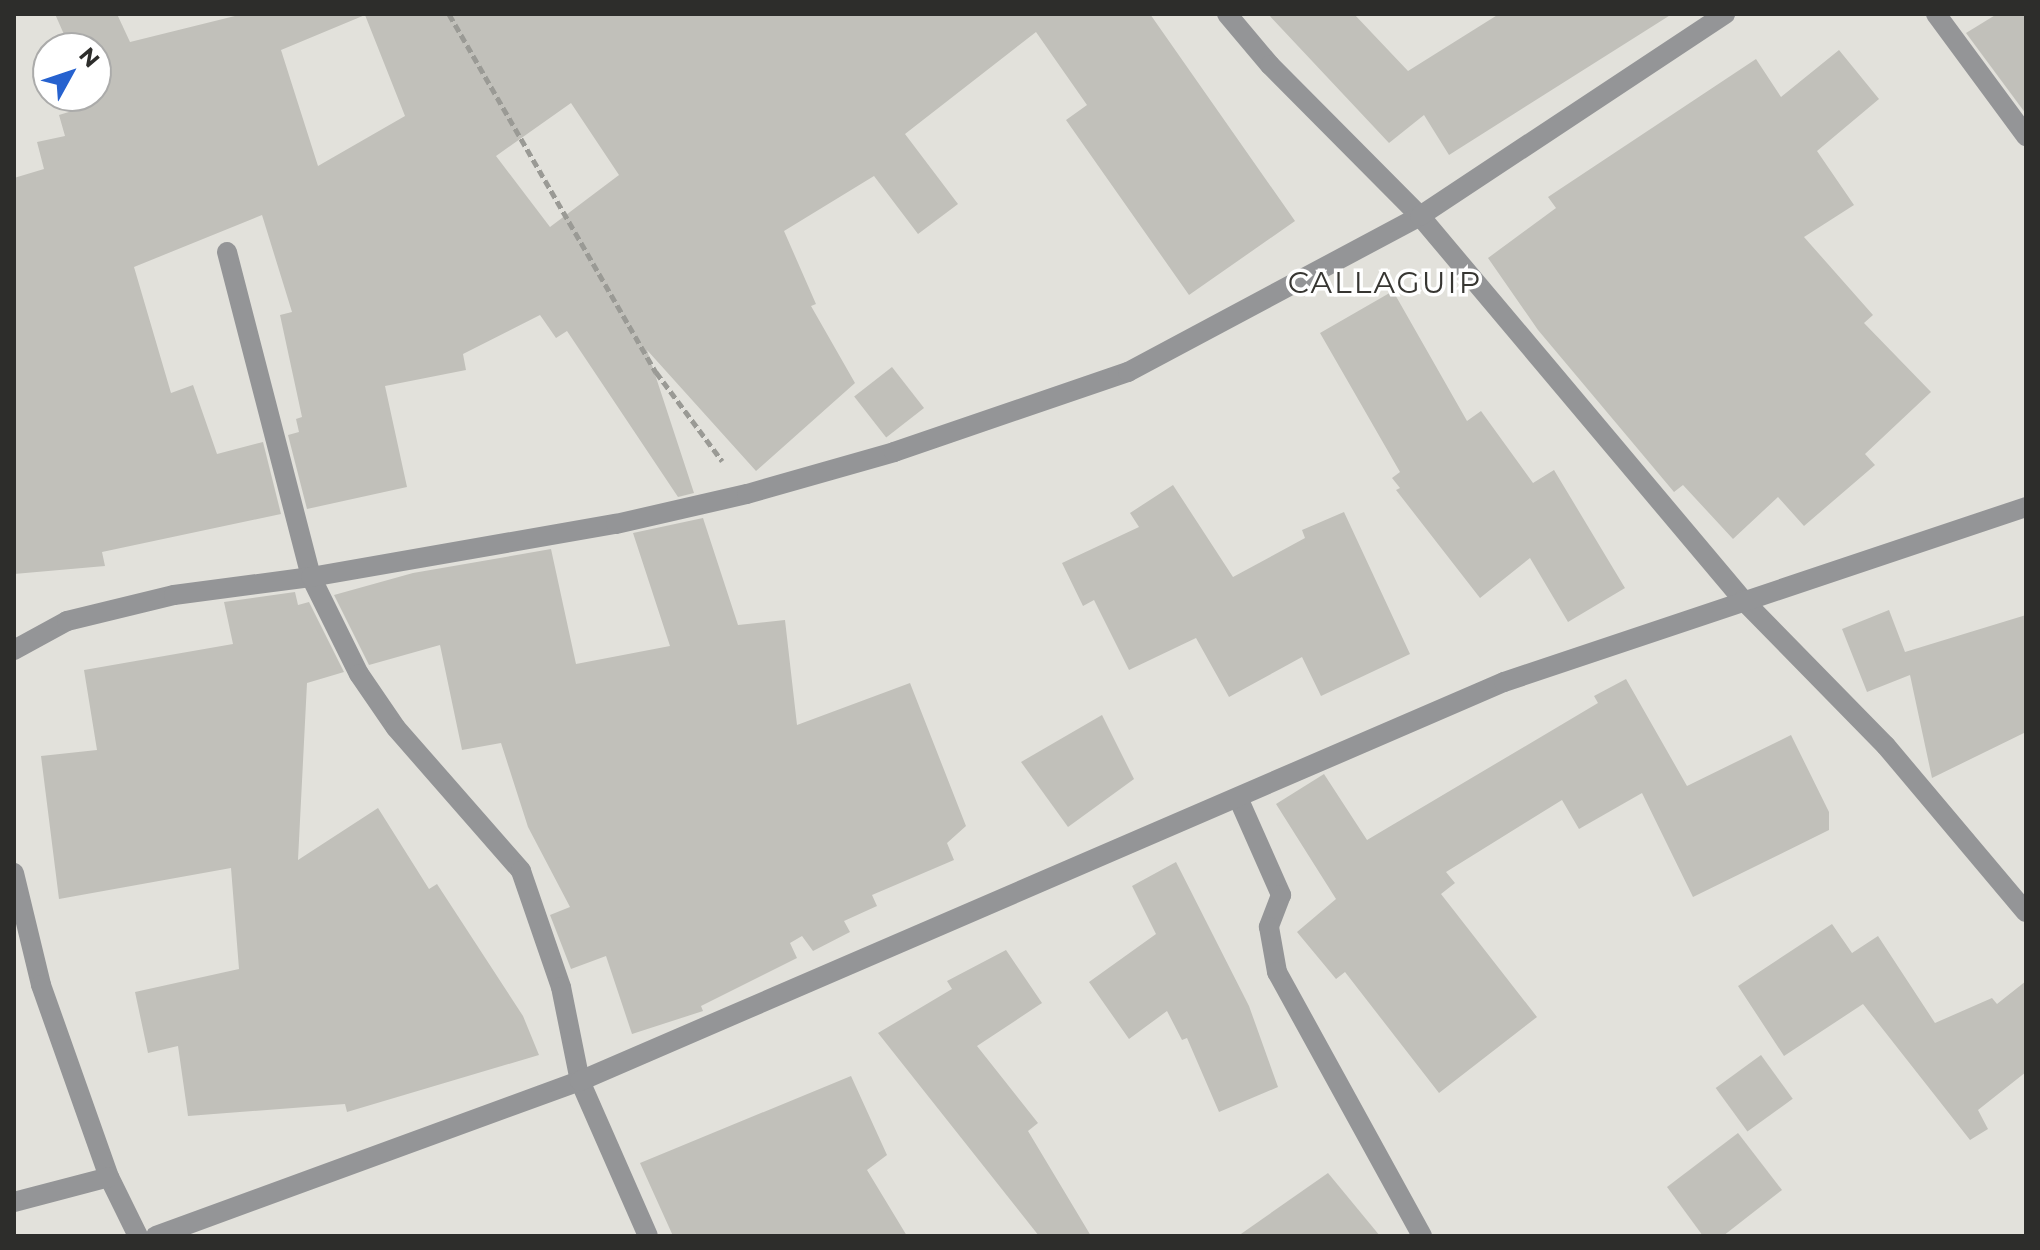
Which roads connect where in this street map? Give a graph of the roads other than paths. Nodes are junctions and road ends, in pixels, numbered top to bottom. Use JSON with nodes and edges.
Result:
{"nodes":[{"id":1,"x":1227,"y":14,"type":"edge"},
{"id":2,"x":1725,"y":14,"type":"edge"},
{"id":3,"x":1936,"y":14,"type":"edge"},
{"id":4,"x":2026,"y":136,"type":"edge"},
{"id":5,"x":1420,"y":216,"type":"junction"},
{"id":6,"x":227,"y":252,"type":"dead end"},
{"id":7,"x":2026,"y":507,"type":"edge"},
{"id":8,"x":311,"y":577,"type":"junction"},
{"id":9,"x":1743,"y":600,"type":"junction"},
{"id":10,"x":14,"y":650,"type":"edge"},
{"id":11,"x":1239,"y":800,"type":"junction"},
{"id":12,"x":14,"y":873,"type":"edge"},
{"id":13,"x":2026,"y":912,"type":"edge"},
{"id":14,"x":580,"y":1081,"type":"junction"},
{"id":15,"x":109,"y":1177,"type":"junction"},
{"id":16,"x":14,"y":1202,"type":"edge"},
{"id":17,"x":138,"y":1236,"type":"edge"},
{"id":18,"x":156,"y":1236,"type":"edge"},
{"id":19,"x":648,"y":1236,"type":"edge"},
{"id":20,"x":1422,"y":1236,"type":"edge"}],
"edges":[{"from":1,"to":5,"type":"street"},
{"from":2,"to":5,"type":"street"},
{"from":3,"to":4,"type":"street"},
{"from":5,"to":8,"type":"street"},
{"from":5,"to":9,"type":"street"},
{"from":6,"to":8,"type":"street"},
{"from":7,"to":9,"type":"street"},
{"from":8,"to":10,"type":"street"},
{"from":8,"to":14,"type":"street"},
{"from":9,"to":11,"type":"street"},
{"from":9,"to":13,"type":"street"},
{"from":11,"to":14,"type":"street"},
{"from":11,"to":20,"type":"street"},
{"from":12,"to":15,"type":"street"},
{"from":14,"to":18,"type":"street"},
{"from":14,"to":19,"type":"street"},
{"from":15,"to":16,"type":"street"},
{"from":15,"to":17,"type":"street"}]}
